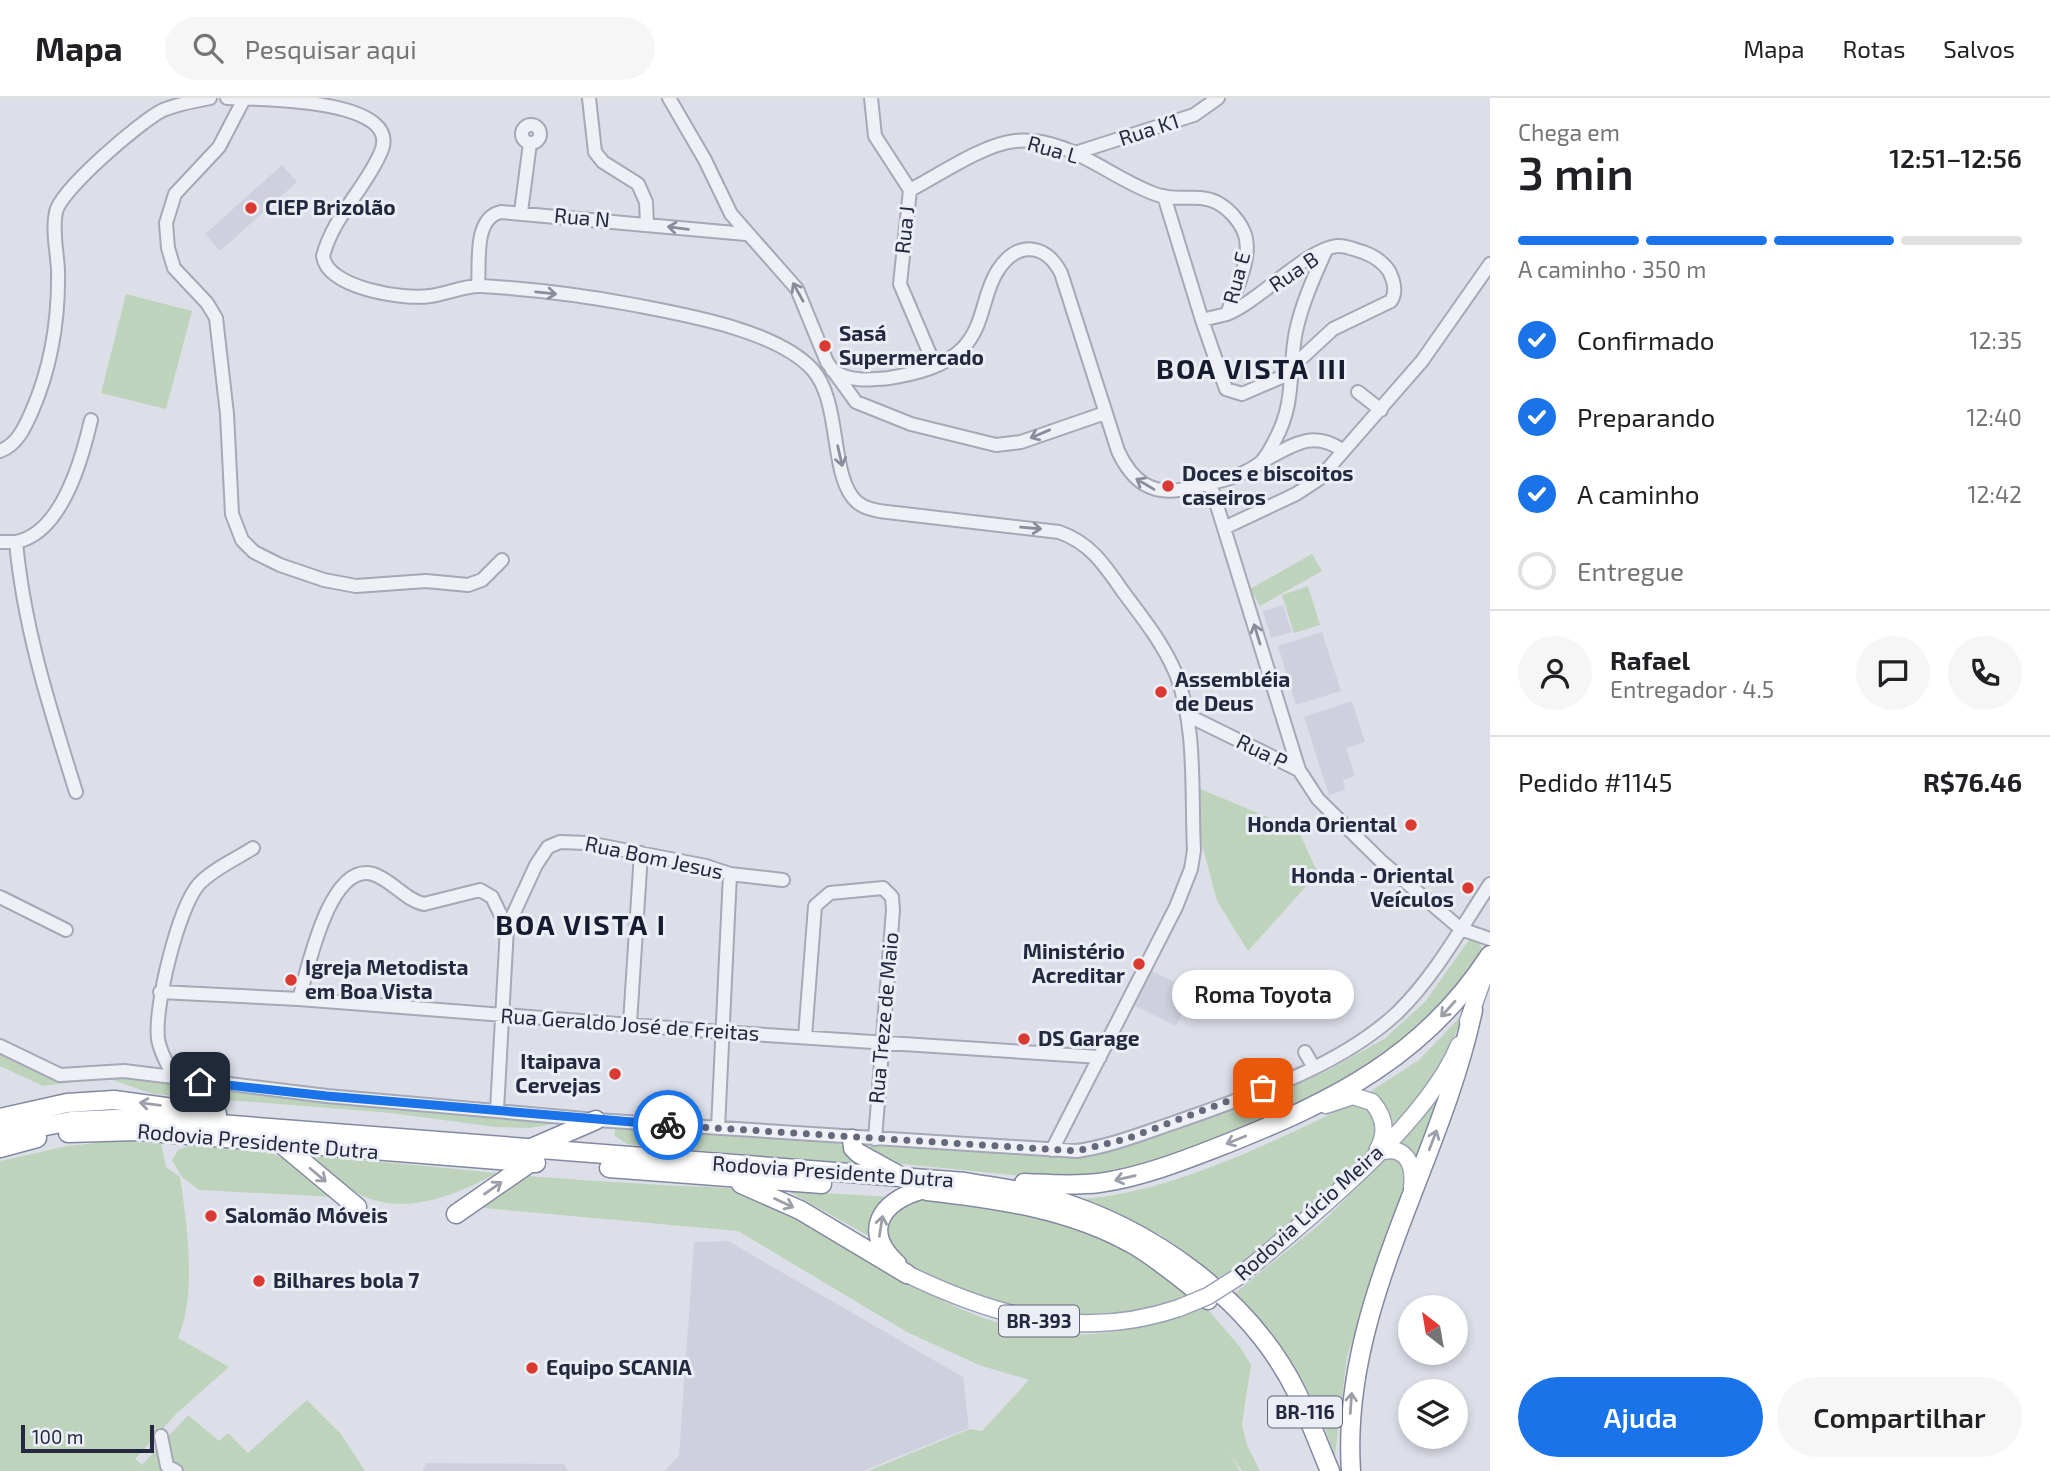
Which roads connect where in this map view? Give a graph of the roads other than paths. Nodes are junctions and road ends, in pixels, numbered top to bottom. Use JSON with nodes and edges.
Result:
{"nodes":[{"id":1,"x":209,"y":98,"type":"edge"},
{"id":2,"x":227,"y":98,"type":"edge"},
{"id":3,"x":590,"y":98,"type":"edge"},
{"id":4,"x":669,"y":98,"type":"edge"},
{"id":5,"x":871,"y":98,"type":"edge"},
{"id":6,"x":1218,"y":98,"type":"edge"},
{"id":7,"x":244,"y":99,"type":"edge"},
{"id":8,"x":308,"y":101,"type":"edge"},
{"id":9,"x":530,"y":143,"type":"dead end"},
{"id":10,"x":1075,"y":153,"type":"junction"},
{"id":11,"x":909,"y":190,"type":"junction"},
{"id":12,"x":1161,"y":196,"type":"junction"},
{"id":13,"x":725,"y":205,"type":"junction"},
{"id":14,"x":521,"y":212,"type":"junction"},
{"id":15,"x":647,"y":225,"type":"junction"},
{"id":16,"x":703,"y":231,"type":"junction"},
{"id":17,"x":746,"y":234,"type":"junction"},
{"id":18,"x":1331,"y":248,"type":"junction"},
{"id":19,"x":1490,"y":264,"type":"edge"},
{"id":20,"x":1298,"y":268,"type":"junction"},
{"id":21,"x":1317,"y":270,"type":"junction"},
{"id":22,"x":478,"y":286,"type":"junction"},
{"id":23,"x":1227,"y":314,"type":"junction"},
{"id":24,"x":1202,"y":320,"type":"junction"},
{"id":25,"x":811,"y":322,"type":"junction"},
{"id":26,"x":813,"y":337,"type":"junction"},
{"id":27,"x":791,"y":354,"type":"junction"},
{"id":28,"x":1293,"y":364,"type":"junction"},
{"id":29,"x":935,"y":366,"type":"junction"},
{"id":30,"x":829,"y":372,"type":"junction"},
{"id":31,"x":856,"y":379,"type":"junction"},
{"id":32,"x":847,"y":392,"type":"junction"},
{"id":33,"x":1358,"y":392,"type":"dead end"},
{"id":34,"x":827,"y":396,"type":"junction"},
{"id":35,"x":1381,"y":410,"type":"junction"},
{"id":36,"x":1105,"y":412,"type":"junction"},
{"id":37,"x":91,"y":420,"type":"dead end"},
{"id":38,"x":1342,"y":450,"type":"junction"},
{"id":39,"x":0,"y":451,"type":"edge"},
{"id":40,"x":1263,"y":461,"type":"junction"},
{"id":41,"x":1210,"y":482,"type":"junction"},
{"id":42,"x":1224,"y":527,"type":"junction"},
{"id":43,"x":0,"y":542,"type":"edge"},
{"id":44,"x":16,"y":542,"type":"junction"},
{"id":45,"x":502,"y":560,"type":"dead end"},
{"id":46,"x":1187,"y":715,"type":"junction"},
{"id":47,"x":1299,"y":770,"type":"junction"},
{"id":48,"x":76,"y":792,"type":"dead end"},
{"id":49,"x":253,"y":848,"type":"dead end"},
{"id":50,"x":641,"y":853,"type":"junction"},
{"id":51,"x":730,"y":874,"type":"junction"},
{"id":52,"x":783,"y":880,"type":"dead end"},
{"id":53,"x":1490,"y":884,"type":"edge"},
{"id":54,"x":0,"y":897,"type":"edge"},
{"id":55,"x":507,"y":928,"type":"junction"},
{"id":56,"x":1461,"y":929,"type":"junction"},
{"id":57,"x":66,"y":930,"type":"dead end"},
{"id":58,"x":1490,"y":939,"type":"edge"},
{"id":59,"x":1490,"y":957,"type":"edge"},
{"id":60,"x":160,"y":992,"type":"junction"},
{"id":61,"x":299,"y":999,"type":"junction"},
{"id":62,"x":1473,"y":1010,"type":"junction"},
{"id":63,"x":504,"y":1016,"type":"junction"},
{"id":64,"x":630,"y":1023,"type":"junction"},
{"id":65,"x":721,"y":1032,"type":"junction"},
{"id":66,"x":805,"y":1037,"type":"junction"},
{"id":67,"x":880,"y":1044,"type":"junction"},
{"id":68,"x":0,"y":1046,"type":"edge"},
{"id":69,"x":1305,"y":1052,"type":"dead end"},
{"id":70,"x":1100,"y":1057,"type":"junction"},
{"id":71,"x":1313,"y":1066,"type":"junction"},
{"id":72,"x":175,"y":1079,"type":"junction"},
{"id":73,"x":498,"y":1110,"type":"junction"},
{"id":74,"x":1304,"y":1113,"type":"junction"},
{"id":75,"x":0,"y":1118,"type":"edge"},
{"id":76,"x":596,"y":1120,"type":"junction"},
{"id":77,"x":718,"y":1128,"type":"junction"},
{"id":78,"x":0,"y":1135,"type":"edge"},
{"id":79,"x":363,"y":1136,"type":"junction"},
{"id":80,"x":852,"y":1139,"type":"junction"},
{"id":81,"x":875,"y":1139,"type":"junction"},
{"id":82,"x":279,"y":1142,"type":"junction"},
{"id":83,"x":0,"y":1148,"type":"edge"},
{"id":84,"x":1052,"y":1150,"type":"junction"},
{"id":85,"x":1375,"y":1154,"type":"junction"},
{"id":86,"x":529,"y":1156,"type":"junction"},
{"id":87,"x":721,"y":1177,"type":"junction"},
{"id":88,"x":904,"y":1178,"type":"junction"},
{"id":89,"x":965,"y":1182,"type":"junction"},
{"id":90,"x":921,"y":1190,"type":"junction"},
{"id":91,"x":1410,"y":1197,"type":"junction"},
{"id":92,"x":357,"y":1208,"type":"dead end"},
{"id":93,"x":456,"y":1214,"type":"dead end"},
{"id":94,"x":907,"y":1274,"type":"junction"},
{"id":95,"x":162,"y":1436,"type":"dead end"},
{"id":96,"x":176,"y":1471,"type":"edge"},
{"id":97,"x":1318,"y":1471,"type":"edge"},
{"id":98,"x":1330,"y":1471,"type":"edge"},
{"id":99,"x":1350,"y":1471,"type":"edge"}],
"edges":[{"from":1,"to":39,"type":"street"},
{"from":2,"to":7,"type":"street"},
{"from":3,"to":15,"type":"street"},
{"from":4,"to":13,"type":"street"},
{"from":5,"to":11,"type":"street","name":"Rua J"},
{"from":6,"to":10,"type":"street","name":"Rua K1"},
{"from":7,"to":8,"type":"street"},
{"from":7,"to":45,"type":"street"},
{"from":8,"to":22,"type":"street"},
{"from":9,"to":14,"type":"street"},
{"from":10,"to":11,"type":"street","name":"Rua L"},
{"from":10,"to":12,"type":"street","name":"Rua L"},
{"from":11,"to":29,"type":"street","name":"Rua J"},
{"from":12,"to":23,"type":"street","name":"Rua E"},
{"from":12,"to":24,"type":"street"},
{"from":13,"to":16,"type":"street"},
{"from":13,"to":17,"type":"street"},
{"from":14,"to":15,"type":"street","name":"Rua N"},
{"from":14,"to":22,"type":"street","name":"Rua N"},
{"from":16,"to":15,"type":"street","name":"Rua N","one_way":true},
{"from":16,"to":17,"type":"street","name":"Rua N"},
{"from":25,"to":17,"type":"street","one_way":true},
{"from":18,"to":20,"type":"street","name":"Rua B"},
{"from":18,"to":21,"type":"street","name":"Rua B"},
{"from":18,"to":28,"type":"street"},
{"from":19,"to":35,"type":"street"},
{"from":20,"to":21,"type":"street"},
{"from":20,"to":23,"type":"street","name":"Rua B"},
{"from":21,"to":28,"type":"street","name":"Rua B"},
{"from":22,"to":27,"type":"street","one_way":true},
{"from":23,"to":24,"type":"street","name":"Rua E"},
{"from":24,"to":28,"type":"street"},
{"from":25,"to":26,"type":"street"},
{"from":25,"to":30,"type":"street"},
{"from":26,"to":27,"type":"street"},
{"from":26,"to":30,"type":"street"},
{"from":27,"to":30,"type":"street"},
{"from":27,"to":34,"type":"street"},
{"from":28,"to":40,"type":"street","name":"Rua B"},
{"from":29,"to":31,"type":"street"},
{"from":29,"to":36,"type":"street"},
{"from":30,"to":31,"type":"street"},
{"from":30,"to":32,"type":"street"},
{"from":30,"to":34,"type":"street"},
{"from":31,"to":32,"type":"street"},
{"from":32,"to":34,"type":"street"},
{"from":36,"to":32,"type":"street","one_way":true},
{"from":33,"to":35,"type":"street"},
{"from":34,"to":46,"type":"street","one_way":true},
{"from":35,"to":38,"type":"street"},
{"from":41,"to":36,"type":"street","one_way":true},
{"from":37,"to":44,"type":"street"},
{"from":38,"to":40,"type":"street"},
{"from":38,"to":42,"type":"street"},
{"from":40,"to":41,"type":"street"},
{"from":41,"to":42,"type":"street"},
{"from":47,"to":42,"type":"street","one_way":true},
{"from":43,"to":44,"type":"street"},
{"from":44,"to":48,"type":"street"},
{"from":46,"to":47,"type":"street","name":"Rua P"},
{"from":46,"to":70,"type":"street"},
{"from":47,"to":56,"type":"street"},
{"from":49,"to":60,"type":"street"},
{"from":50,"to":51,"type":"street","name":"Rua Bom Jesus"},
{"from":50,"to":55,"type":"street","name":"Rua Bom Jesus"},
{"from":50,"to":64,"type":"street"},
{"from":51,"to":52,"type":"street","name":"Rua Bom Jesus"},
{"from":51,"to":65,"type":"street"},
{"from":53,"to":56,"type":"street"},
{"from":54,"to":57,"type":"street"},
{"from":55,"to":61,"type":"street"},
{"from":55,"to":63,"type":"street","name":"Rua Bom Jesus"},
{"from":56,"to":58,"type":"street"},
{"from":56,"to":71,"type":"street"},
{"from":59,"to":62,"type":"main road","name":"Rodovia Lúcio Meira","number":"BR-393"},
{"from":59,"to":74,"type":"highway","one_way":true},
{"from":60,"to":61,"type":"street","name":"Rua Geraldo José de Freitas"},
{"from":60,"to":72,"type":"street"},
{"from":61,"to":63,"type":"street","name":"Rua Geraldo José de Freitas"},
{"from":62,"to":85,"type":"main road","name":"Rodovia Lúcio Meira","number":"BR-393"},
{"from":91,"to":62,"type":"highway","one_way":true},
{"from":63,"to":64,"type":"street","name":"Rua Geraldo José de Freitas"},
{"from":63,"to":73,"type":"street","name":"Rua Bom Jesus"},
{"from":64,"to":65,"type":"street","name":"Rua Geraldo José de Freitas"},
{"from":65,"to":66,"type":"street","name":"Rua Geraldo José de Freitas"},
{"from":65,"to":77,"type":"street"},
{"from":66,"to":67,"type":"street","name":"Rua Geraldo José de Freitas"},
{"from":66,"to":67,"type":"street","name":"Rua Treze de Maio"},
{"from":67,"to":70,"type":"street","name":"Rua Geraldo José de Freitas"},
{"from":67,"to":81,"type":"street","name":"Rua Treze de Maio"},
{"from":68,"to":72,"type":"street"},
{"from":69,"to":71,"type":"street"},
{"from":70,"to":84,"type":"street"},
{"from":71,"to":84,"type":"street"},
{"from":72,"to":73,"type":"street"},
{"from":73,"to":76,"type":"street"},
{"from":74,"to":85,"type":"main road"},
{"from":74,"to":89,"type":"highway","one_way":true},
{"from":79,"to":75,"type":"highway","one_way":true},
{"from":76,"to":77,"type":"street"},
{"from":76,"to":86,"type":"highway"},
{"from":77,"to":80,"type":"street"},
{"from":78,"to":79,"type":"highway","name":"Rodovia Presidente Dutra","number":"BR-116"},
{"from":79,"to":86,"type":"highway","name":"Rodovia Presidente Dutra","number":"BR-116"},
{"from":80,"to":81,"type":"street"},
{"from":80,"to":88,"type":"highway"},
{"from":81,"to":84,"type":"street"},
{"from":82,"to":83,"type":"highway","name":"Rodovia Presidente Dutra","number":"BR-116"},
{"from":82,"to":86,"type":"highway","name":"Rodovia Presidente Dutra","number":"BR-116"},
{"from":82,"to":92,"type":"highway","one_way":true},
{"from":85,"to":91,"type":"main road"},
{"from":85,"to":94,"type":"main road","name":"Rodovia Lúcio Meira","number":"BR-393","bridge":true},
{"from":86,"to":87,"type":"highway","name":"Rodovia Presidente Dutra","number":"BR-116"},
{"from":86,"to":88,"type":"highway","name":"Rodovia Presidente Dutra","number":"BR-116"},
{"from":93,"to":86,"type":"highway","one_way":true},
{"from":87,"to":90,"type":"highway","name":"Rodovia Presidente Dutra","number":"BR-116"},
{"from":87,"to":94,"type":"highway","number":"BR-393","one_way":true},
{"from":88,"to":89,"type":"highway","name":"Rodovia Presidente Dutra","number":"BR-116"},
{"from":89,"to":98,"type":"highway","name":"Rodovia Presidente Dutra","number":"BR-116"},
{"from":94,"to":90,"type":"highway","number":"BR-393","one_way":true},
{"from":90,"to":97,"type":"highway","name":"Rodovia Presidente Dutra","number":"BR-116"},
{"from":99,"to":91,"type":"highway","one_way":true},
{"from":95,"to":96,"type":"street"}]}
